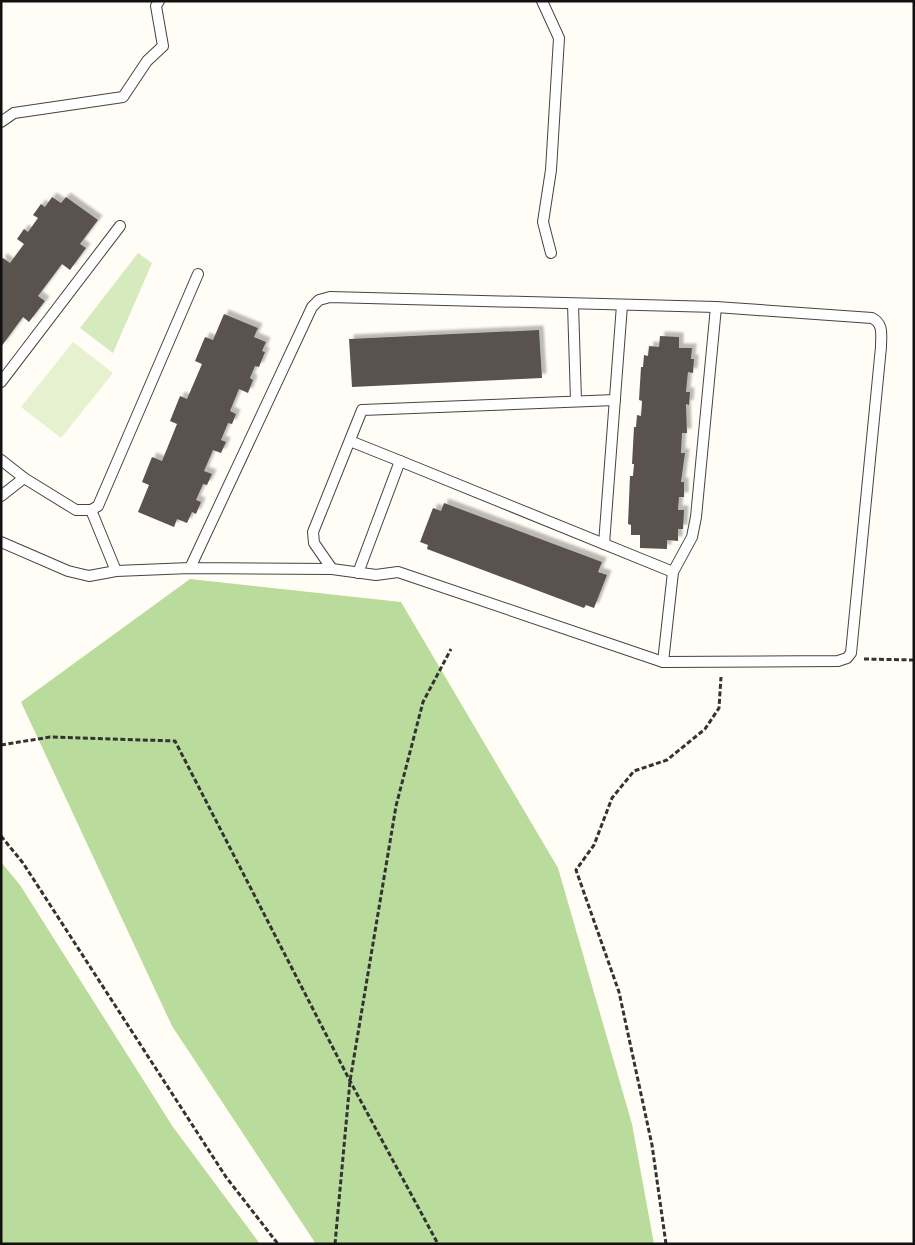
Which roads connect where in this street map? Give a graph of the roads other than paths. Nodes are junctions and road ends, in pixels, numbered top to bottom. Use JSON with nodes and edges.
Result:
{"nodes":[{"id":1,"x":159,"y":1,"type":"edge"},
{"id":2,"x":542,"y":1,"type":"edge"},
{"id":3,"x":1,"y":122,"type":"edge"},
{"id":4,"x":120,"y":226,"type":"dead end"},
{"id":5,"x":551,"y":253,"type":"dead end"},
{"id":6,"x":198,"y":274,"type":"dead end"},
{"id":7,"x":574,"y":304,"type":"junction"},
{"id":8,"x":622,"y":306,"type":"junction"},
{"id":9,"x":716,"y":307,"type":"junction"},
{"id":10,"x":1,"y":382,"type":"edge"},
{"id":11,"x":614,"y":400,"type":"junction"},
{"id":12,"x":576,"y":401,"type":"junction"},
{"id":13,"x":350,"y":441,"type":"junction"},
{"id":14,"x":1,"y":460,"type":"edge"},
{"id":15,"x":400,"y":461,"type":"junction"},
{"id":16,"x":24,"y":478,"type":"junction"},
{"id":17,"x":1,"y":496,"type":"edge"},
{"id":18,"x":91,"y":510,"type":"junction"},
{"id":19,"x":1,"y":542,"type":"edge"},
{"id":20,"x":604,"y":544,"type":"junction"},
{"id":21,"x":190,"y":568,"type":"junction"},
{"id":22,"x":332,"y":569,"type":"junction"},
{"id":23,"x":116,"y":571,"type":"junction"},
{"id":24,"x":673,"y":572,"type":"junction"},
{"id":25,"x":358,"y":573,"type":"junction"},
{"id":26,"x":663,"y":662,"type":"junction"}],
"edges":[{"from":1,"to":3,"type":"lane"},
{"from":2,"to":5,"type":"lane"},
{"from":4,"to":10,"type":"lane"},
{"from":6,"to":18,"type":"lane"},
{"from":7,"to":8,"type":"lane"},
{"from":7,"to":12,"type":"lane"},
{"from":7,"to":21,"type":"lane"},
{"from":8,"to":9,"type":"lane"},
{"from":8,"to":11,"type":"lane"},
{"from":9,"to":24,"type":"lane"},
{"from":9,"to":26,"type":"lane"},
{"from":11,"to":12,"type":"lane"},
{"from":11,"to":20,"type":"lane"},
{"from":12,"to":13,"type":"lane"},
{"from":13,"to":15,"type":"lane"},
{"from":13,"to":22,"type":"lane"},
{"from":14,"to":16,"type":"lane"},
{"from":15,"to":20,"type":"lane"},
{"from":15,"to":25,"type":"lane"},
{"from":16,"to":17,"type":"lane"},
{"from":16,"to":18,"type":"lane"},
{"from":18,"to":23,"type":"lane"},
{"from":19,"to":23,"type":"lane"},
{"from":20,"to":24,"type":"lane"},
{"from":21,"to":22,"type":"lane"},
{"from":21,"to":23,"type":"lane"},
{"from":22,"to":25,"type":"lane"},
{"from":24,"to":26,"type":"lane"},
{"from":25,"to":26,"type":"lane"}]}
